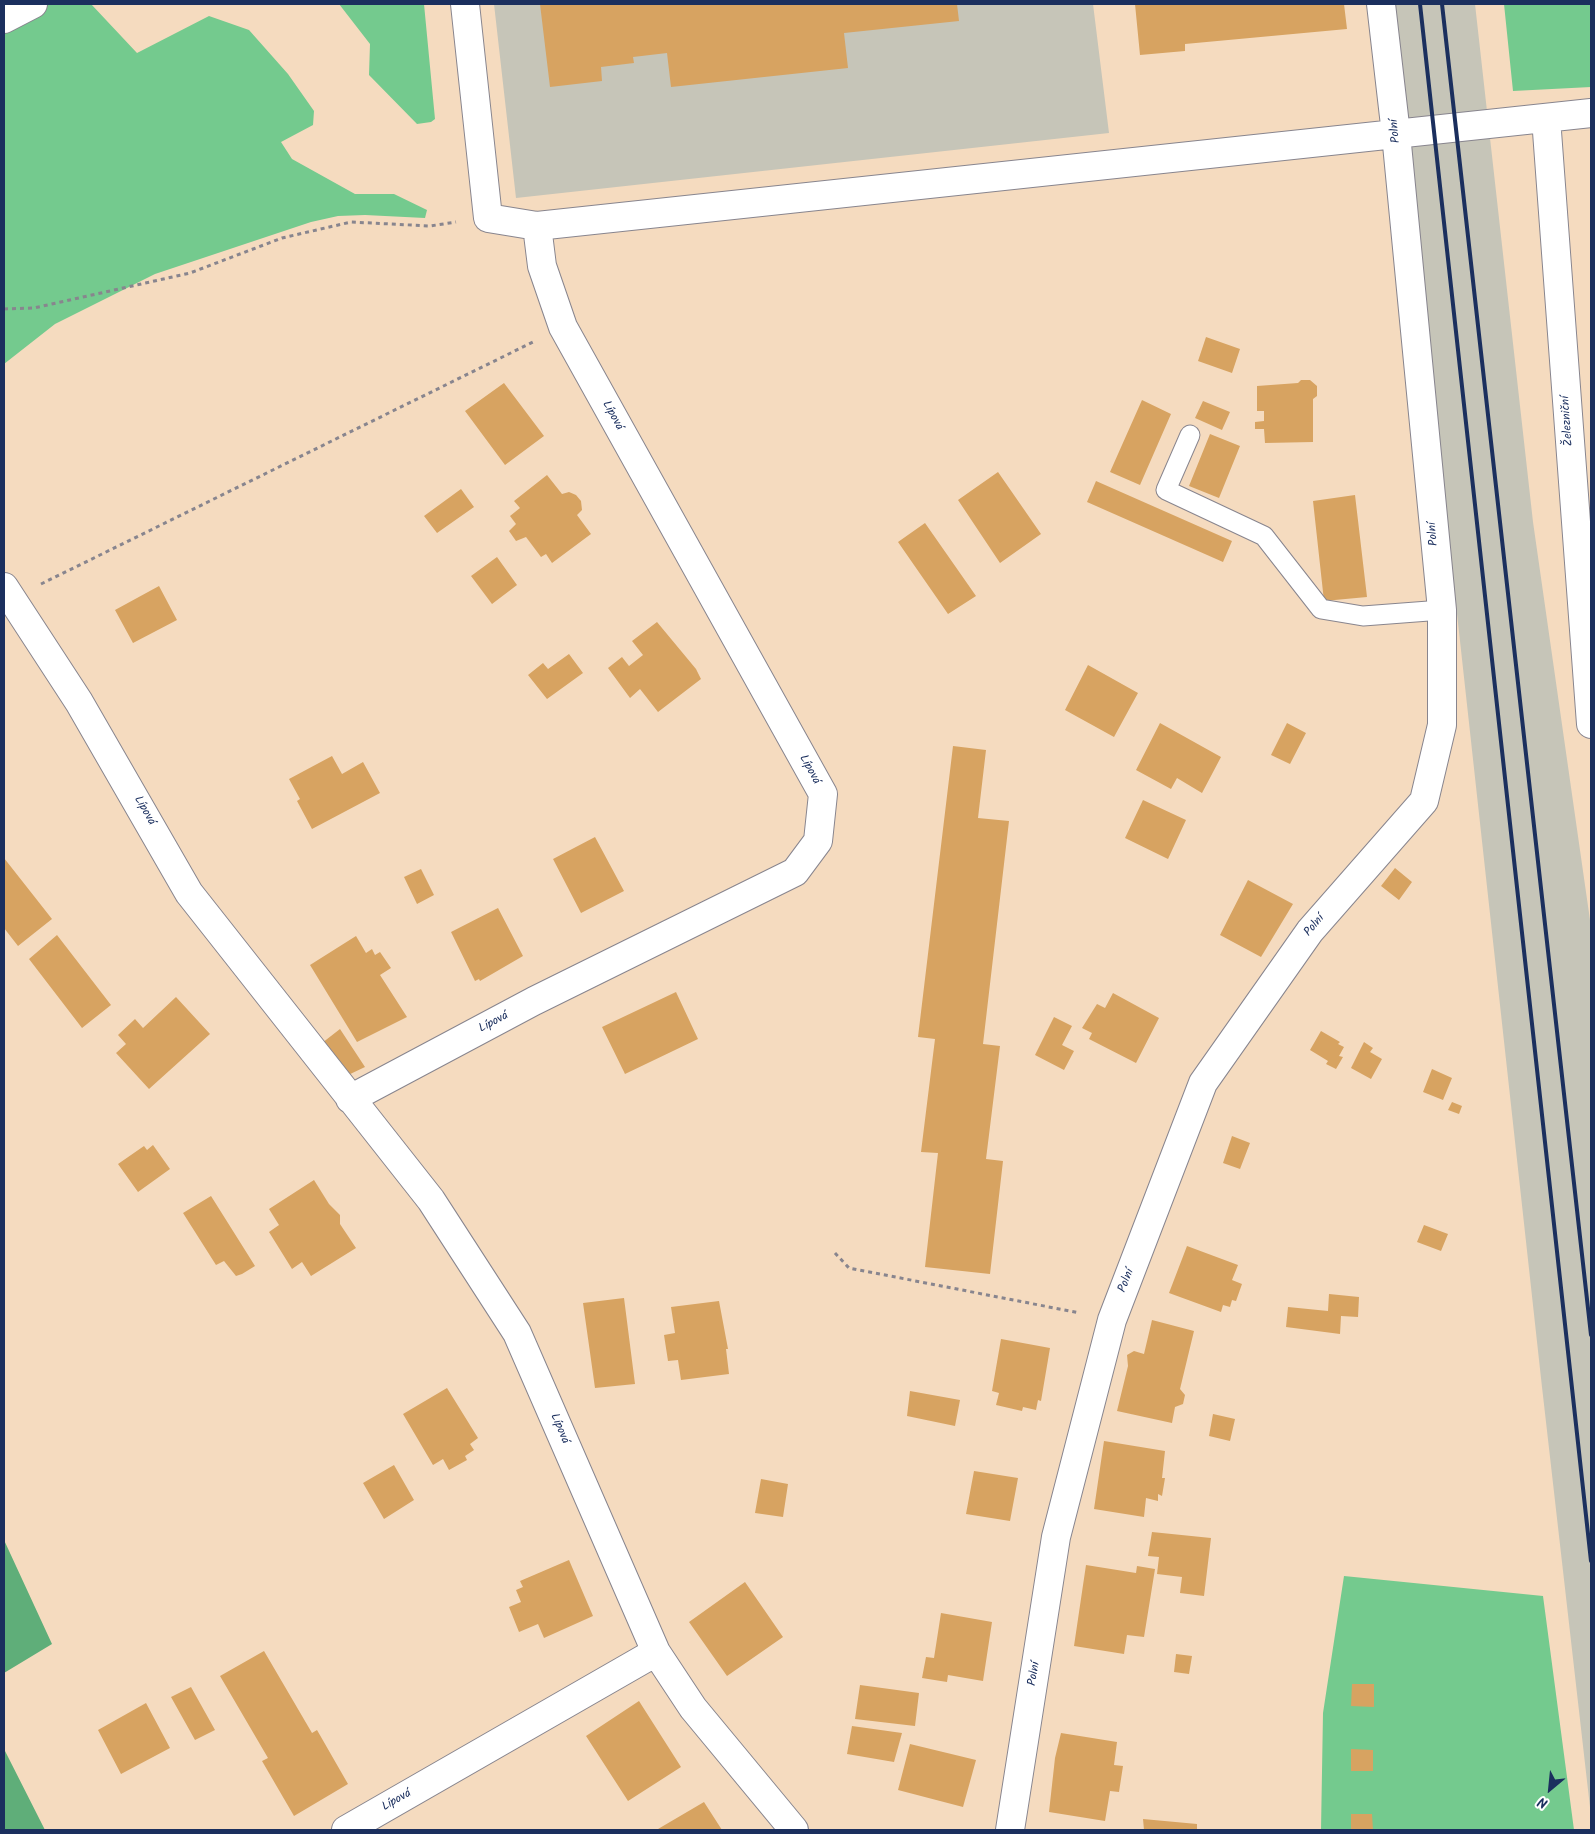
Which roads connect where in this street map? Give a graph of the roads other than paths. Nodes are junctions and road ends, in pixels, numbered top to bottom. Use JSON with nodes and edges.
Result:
{"nodes":[{"id":1,"x":34,"y":4,"type":"edge"},
{"id":2,"x":465,"y":4,"type":"edge"},
{"id":3,"x":1381,"y":4,"type":"edge"},
{"id":4,"x":4,"y":19,"type":"edge"},
{"id":5,"x":1591,"y":113,"type":"edge"},
{"id":6,"x":1546,"y":118,"type":"junction"},
{"id":7,"x":1396,"y":134,"type":"junction"},
{"id":8,"x":537,"y":226,"type":"junction"},
{"id":9,"x":1190,"y":435,"type":"dead end"},
{"id":10,"x":8,"y":592,"type":"edge"},
{"id":11,"x":1442,"y":610,"type":"junction"},
{"id":12,"x":1591,"y":724,"type":"edge"},
{"id":13,"x":350,"y":1099,"type":"junction"},
{"id":14,"x":656,"y":1652,"type":"junction"},
{"id":15,"x":346,"y":1830,"type":"edge"},
{"id":16,"x":794,"y":1830,"type":"edge"},
{"id":17,"x":1010,"y":1830,"type":"edge"}],
"edges":[{"from":1,"to":4,"type":"street"},
{"from":2,"to":8,"type":"street"},
{"from":3,"to":7,"type":"street","name":"Polní"},
{"from":5,"to":6,"type":"street"},
{"from":6,"to":7,"type":"street"},
{"from":6,"to":12,"type":"street","name":"Železniční"},
{"from":7,"to":8,"type":"street"},
{"from":7,"to":11,"type":"street","name":"Polní"},
{"from":8,"to":13,"type":"street","name":"Lípová"},
{"from":9,"to":11,"type":"lane"},
{"from":10,"to":13,"type":"street","name":"Lípová"},
{"from":11,"to":17,"type":"street","name":"Polní"},
{"from":13,"to":14,"type":"street","name":"Lípová"},
{"from":14,"to":15,"type":"street","name":"Lípová"},
{"from":14,"to":16,"type":"street","name":"Lípová"}]}
